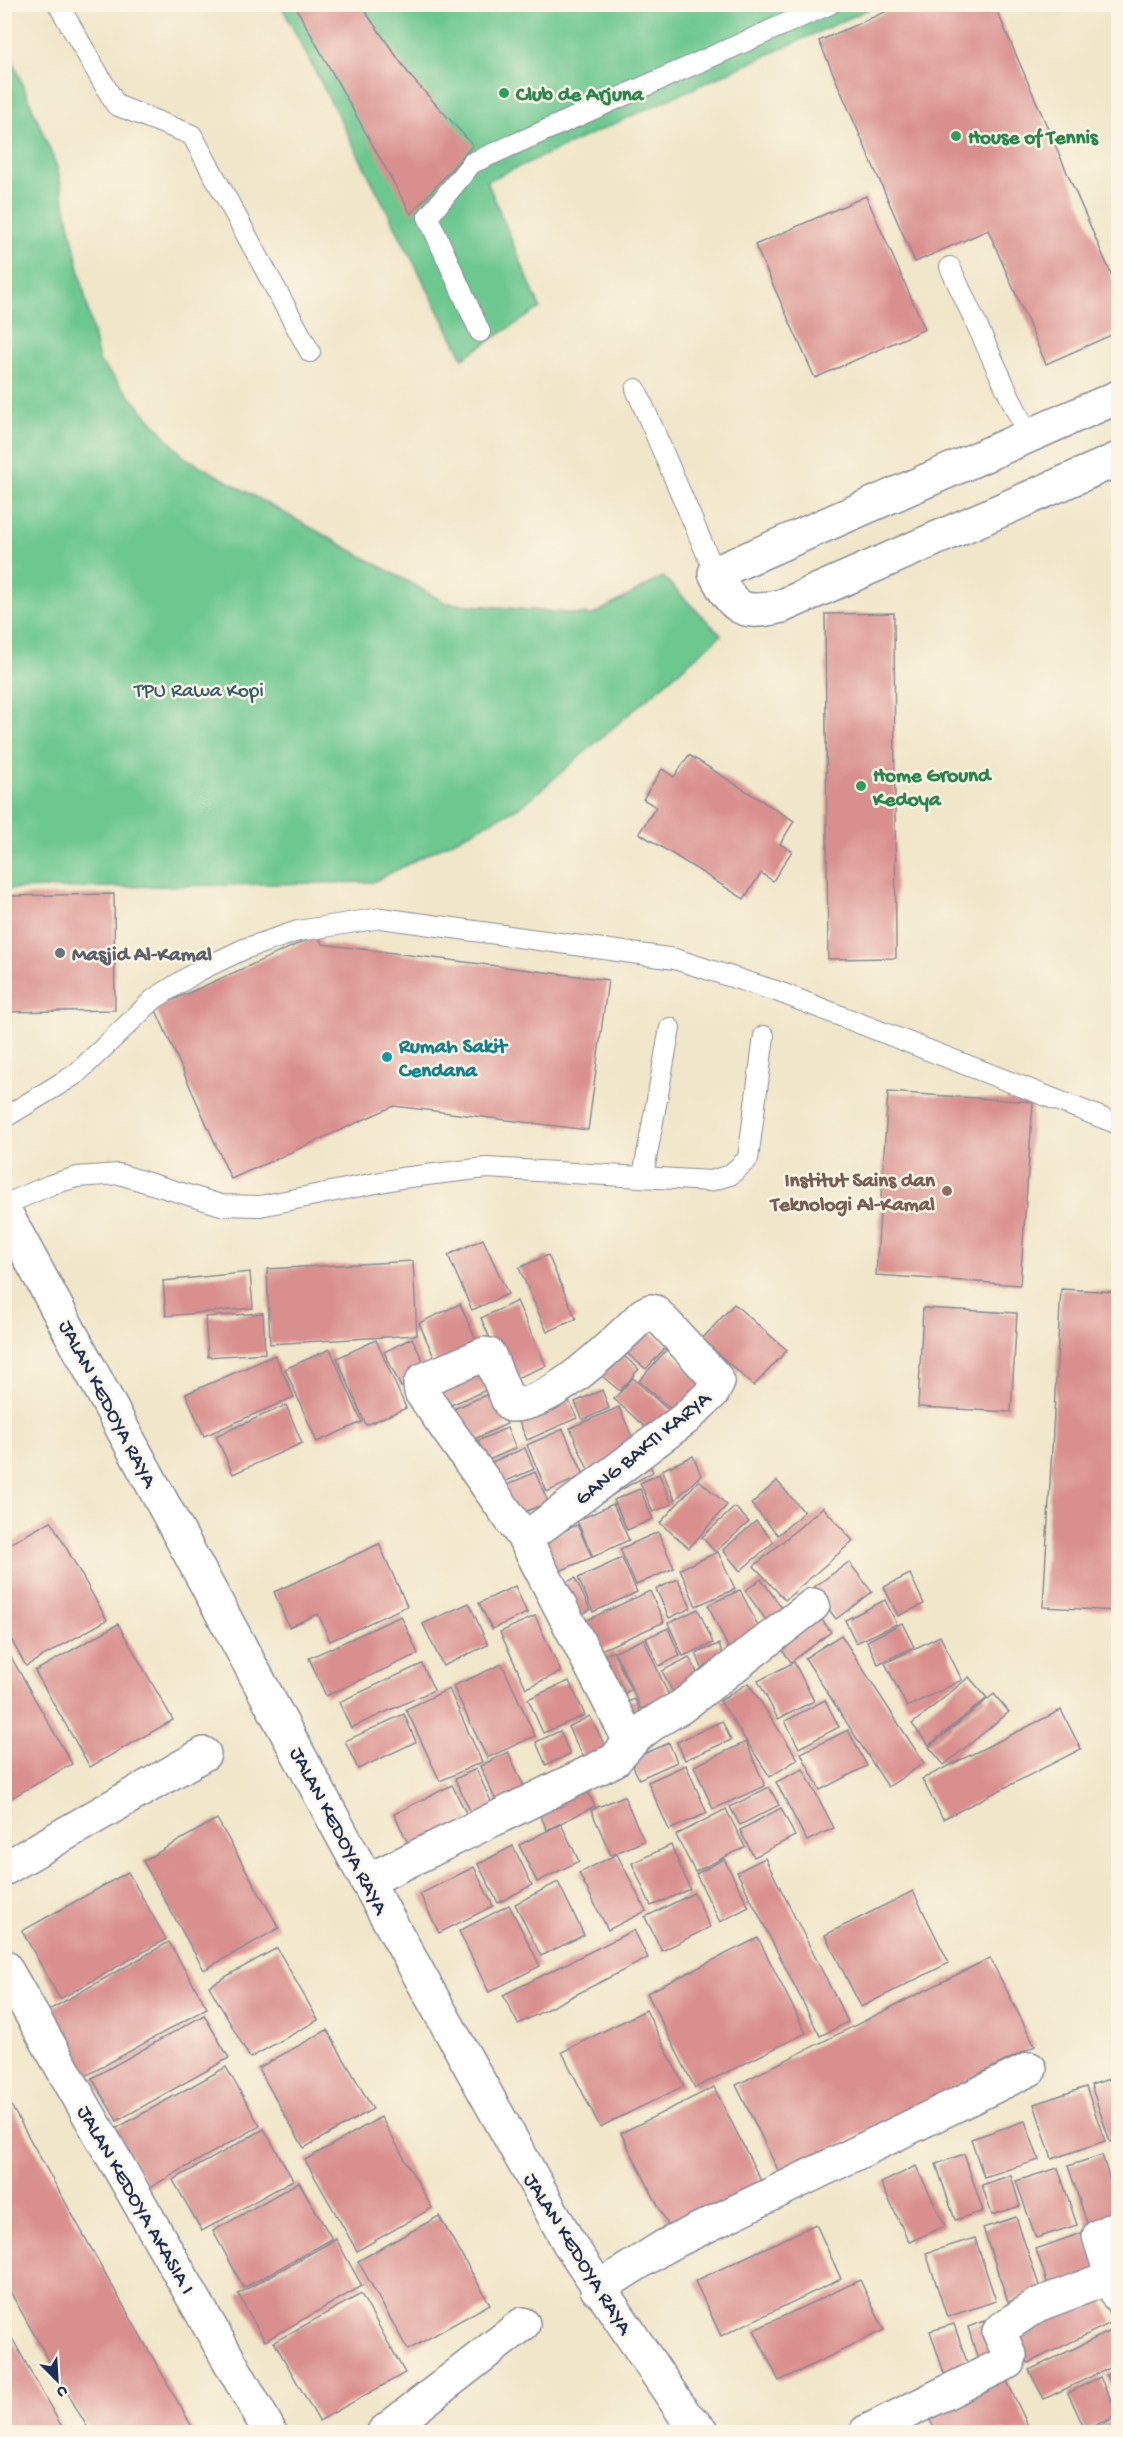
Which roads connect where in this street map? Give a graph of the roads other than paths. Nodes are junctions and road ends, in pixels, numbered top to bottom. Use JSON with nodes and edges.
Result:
{"nodes":[{"id":1,"x":58,"y":4,"type":"edge"},
{"id":2,"x":830,"y":4,"type":"edge"},
{"id":3,"x":950,"y":267,"type":"dead end"},
{"id":4,"x":480,"y":332,"type":"dead end"},
{"id":5,"x":310,"y":352,"type":"dead end"},
{"id":6,"x":636,"y":389,"type":"dead end"},
{"id":7,"x":1119,"y":397,"type":"edge"},
{"id":8,"x":1028,"y":436,"type":"junction"},
{"id":9,"x":1119,"y":459,"type":"edge"},
{"id":10,"x":715,"y":573,"type":"junction"},
{"id":11,"x":670,"y":1028,"type":"dead end"},
{"id":12,"x":764,"y":1036,"type":"dead end"},
{"id":13,"x":4,"y":1118,"type":"edge"},
{"id":14,"x":1119,"y":1124,"type":"edge"},
{"id":15,"x":644,"y":1176,"type":"junction"},
{"id":16,"x":4,"y":1205,"type":"edge"},
{"id":17,"x":4,"y":1210,"type":"edge"},
{"id":18,"x":525,"y":1539,"type":"junction"},
{"id":19,"x":813,"y":1605,"type":"dead end"},
{"id":20,"x":630,"y":1740,"type":"junction"},
{"id":21,"x":204,"y":1754,"type":"dead end"},
{"id":22,"x":4,"y":1869,"type":"edge"},
{"id":23,"x":367,"y":1881,"type":"junction"},
{"id":24,"x":4,"y":1966,"type":"edge"},
{"id":25,"x":1030,"y":2068,"type":"dead end"},
{"id":26,"x":1119,"y":2227,"type":"edge"},
{"id":27,"x":1115,"y":2287,"type":"edge"},
{"id":28,"x":597,"y":2289,"type":"junction"},
{"id":29,"x":523,"y":2324,"type":"dead end"},
{"id":30,"x":270,"y":2433,"type":"edge"},
{"id":31,"x":384,"y":2433,"type":"edge"},
{"id":32,"x":703,"y":2433,"type":"edge"},
{"id":33,"x":866,"y":2433,"type":"edge"}],
"edges":[{"from":1,"to":5,"type":"lane"},
{"from":2,"to":4,"type":"lane"},
{"from":3,"to":8,"type":"lane"},
{"from":6,"to":10,"type":"lane"},
{"from":7,"to":8,"type":"street"},
{"from":8,"to":10,"type":"street"},
{"from":9,"to":10,"type":"street"},
{"from":11,"to":15,"type":"lane"},
{"from":12,"to":15,"type":"lane"},
{"from":13,"to":14,"type":"lane"},
{"from":15,"to":16,"type":"lane"},
{"from":17,"to":23,"type":"street","name":"JALAN KEDOYA RAYA"},
{"from":18,"to":18,"type":"street","name":"GANG BAKTI KARYA"},
{"from":18,"to":20,"type":"street","name":"GANG BAKTI KARYA"},
{"from":19,"to":20,"type":"street"},
{"from":20,"to":23,"type":"street"},
{"from":21,"to":22,"type":"street"},
{"from":23,"to":28,"type":"street","name":"JALAN KEDOYA RAYA"},
{"from":24,"to":30,"type":"street","name":"JALAN KEDOYA AKASIA I"},
{"from":25,"to":28,"type":"street"},
{"from":26,"to":27,"type":"street"},
{"from":27,"to":33,"type":"street"},
{"from":28,"to":32,"type":"street","name":"JALAN KEDOYA RAYA"},
{"from":29,"to":31,"type":"street"}]}
